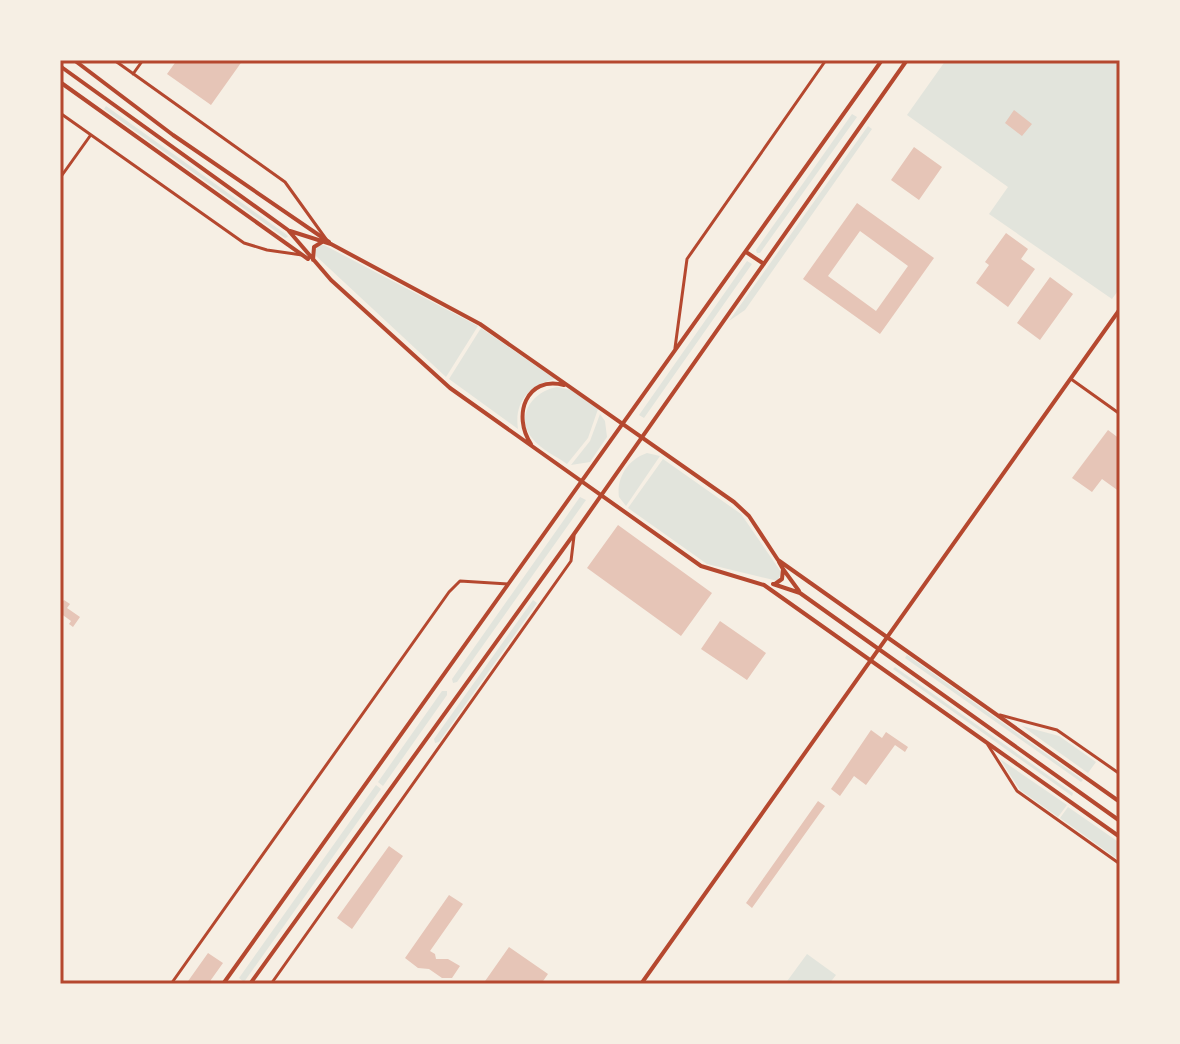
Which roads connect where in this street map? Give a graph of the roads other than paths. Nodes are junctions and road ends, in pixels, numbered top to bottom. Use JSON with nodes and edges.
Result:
{"nodes":[{"id":1,"x":74,"y":60,"type":"edge"},
{"id":2,"x":114,"y":60,"type":"edge"},
{"id":3,"x":143,"y":60,"type":"edge"},
{"id":4,"x":826,"y":60,"type":"edge"},
{"id":5,"x":882,"y":60,"type":"edge"},
{"id":6,"x":907,"y":60,"type":"edge"},
{"id":7,"x":60,"y":66,"type":"edge"},
{"id":8,"x":133,"y":74,"type":"junction"},
{"id":9,"x":60,"y":82,"type":"edge"},
{"id":10,"x":60,"y":113,"type":"edge"},
{"id":11,"x":90,"y":136,"type":"junction"},
{"id":12,"x":60,"y":178,"type":"edge"},
{"id":13,"x":288,"y":230,"type":"junction"},
{"id":14,"x":327,"y":242,"type":"junction"},
{"id":15,"x":745,"y":252,"type":"junction"},
{"id":16,"x":302,"y":255,"type":"junction"},
{"id":17,"x":314,"y":262,"type":"junction"},
{"id":18,"x":764,"y":264,"type":"junction"},
{"id":19,"x":1120,"y":309,"type":"edge"},
{"id":20,"x":674,"y":352,"type":"junction"},
{"id":21,"x":1070,"y":379,"type":"junction"},
{"id":22,"x":570,"y":388,"type":"junction"},
{"id":23,"x":1120,"y":414,"type":"edge"},
{"id":24,"x":623,"y":426,"type":"junction"},
{"id":25,"x":642,"y":438,"type":"junction"},
{"id":26,"x":533,"y":447,"type":"junction"},
{"id":27,"x":581,"y":482,"type":"junction"},
{"id":28,"x":601,"y":496,"type":"junction"},
{"id":29,"x":574,"y":534,"type":"junction"},
{"id":30,"x":778,"y":560,"type":"junction"},
{"id":31,"x":783,"y":569,"type":"junction"},
{"id":32,"x":508,"y":584,"type":"junction"},
{"id":33,"x":773,"y":584,"type":"junction"},
{"id":34,"x":764,"y":585,"type":"junction"},
{"id":35,"x":800,"y":593,"type":"junction"},
{"id":36,"x":887,"y":637,"type":"junction"},
{"id":37,"x":878,"y":649,"type":"junction"},
{"id":38,"x":871,"y":660,"type":"junction"},
{"id":39,"x":997,"y":715,"type":"junction"},
{"id":40,"x":986,"y":742,"type":"junction"},
{"id":41,"x":1120,"y":774,"type":"edge"},
{"id":42,"x":1120,"y":802,"type":"edge"},
{"id":43,"x":1120,"y":821,"type":"edge"},
{"id":44,"x":1120,"y":837,"type":"edge"},
{"id":45,"x":1120,"y":864,"type":"edge"},
{"id":46,"x":171,"y":984,"type":"edge"},
{"id":47,"x":223,"y":984,"type":"edge"},
{"id":48,"x":250,"y":984,"type":"edge"},
{"id":49,"x":271,"y":984,"type":"edge"},
{"id":50,"x":641,"y":984,"type":"edge"}],
"edges":[{"from":1,"to":14,"type":"main road"},
{"from":2,"to":8,"type":"street"},
{"from":3,"to":8,"type":"street"},
{"from":4,"to":20,"type":"street"},
{"from":5,"to":15,"type":"main road"},
{"from":6,"to":18,"type":"main road"},
{"from":7,"to":13,"type":"main road"},
{"from":8,"to":14,"type":"street"},
{"from":9,"to":16,"type":"main road"},
{"from":10,"to":11,"type":"street"},
{"from":11,"to":12,"type":"street"},
{"from":11,"to":16,"type":"street"},
{"from":13,"to":14,"type":"main road"},
{"from":13,"to":17,"type":"main road"},
{"from":14,"to":17,"type":"main road"},
{"from":14,"to":22,"type":"main road"},
{"from":15,"to":18,"type":"main road"},
{"from":15,"to":20,"type":"main road"},
{"from":16,"to":17,"type":"main road"},
{"from":17,"to":26,"type":"main road"},
{"from":18,"to":25,"type":"main road"},
{"from":19,"to":21,"type":"main road"},
{"from":20,"to":24,"type":"main road"},
{"from":21,"to":23,"type":"street"},
{"from":21,"to":36,"type":"main road"},
{"from":22,"to":24,"type":"main road"},
{"from":22,"to":26,"type":"main road"},
{"from":24,"to":25,"type":"main road"},
{"from":24,"to":27,"type":"main road"},
{"from":25,"to":28,"type":"main road"},
{"from":25,"to":30,"type":"main road"},
{"from":26,"to":27,"type":"main road"},
{"from":27,"to":28,"type":"main road"},
{"from":27,"to":32,"type":"main road"},
{"from":28,"to":29,"type":"main road"},
{"from":28,"to":34,"type":"main road"},
{"from":29,"to":48,"type":"main road"},
{"from":29,"to":49,"type":"street"},
{"from":30,"to":31,"type":"main road"},
{"from":30,"to":36,"type":"main road"},
{"from":31,"to":33,"type":"main road"},
{"from":31,"to":35,"type":"main road"},
{"from":32,"to":46,"type":"street"},
{"from":32,"to":47,"type":"main road"},
{"from":33,"to":34,"type":"main road"},
{"from":33,"to":35,"type":"main road"},
{"from":34,"to":38,"type":"main road"},
{"from":35,"to":37,"type":"main road"},
{"from":36,"to":37,"type":"main road"},
{"from":36,"to":39,"type":"main road"},
{"from":37,"to":38,"type":"main road"},
{"from":37,"to":43,"type":"main road"},
{"from":38,"to":40,"type":"main road"},
{"from":38,"to":50,"type":"main road"},
{"from":39,"to":41,"type":"street"},
{"from":39,"to":42,"type":"main road"},
{"from":40,"to":44,"type":"main road"},
{"from":40,"to":45,"type":"street"}]}
